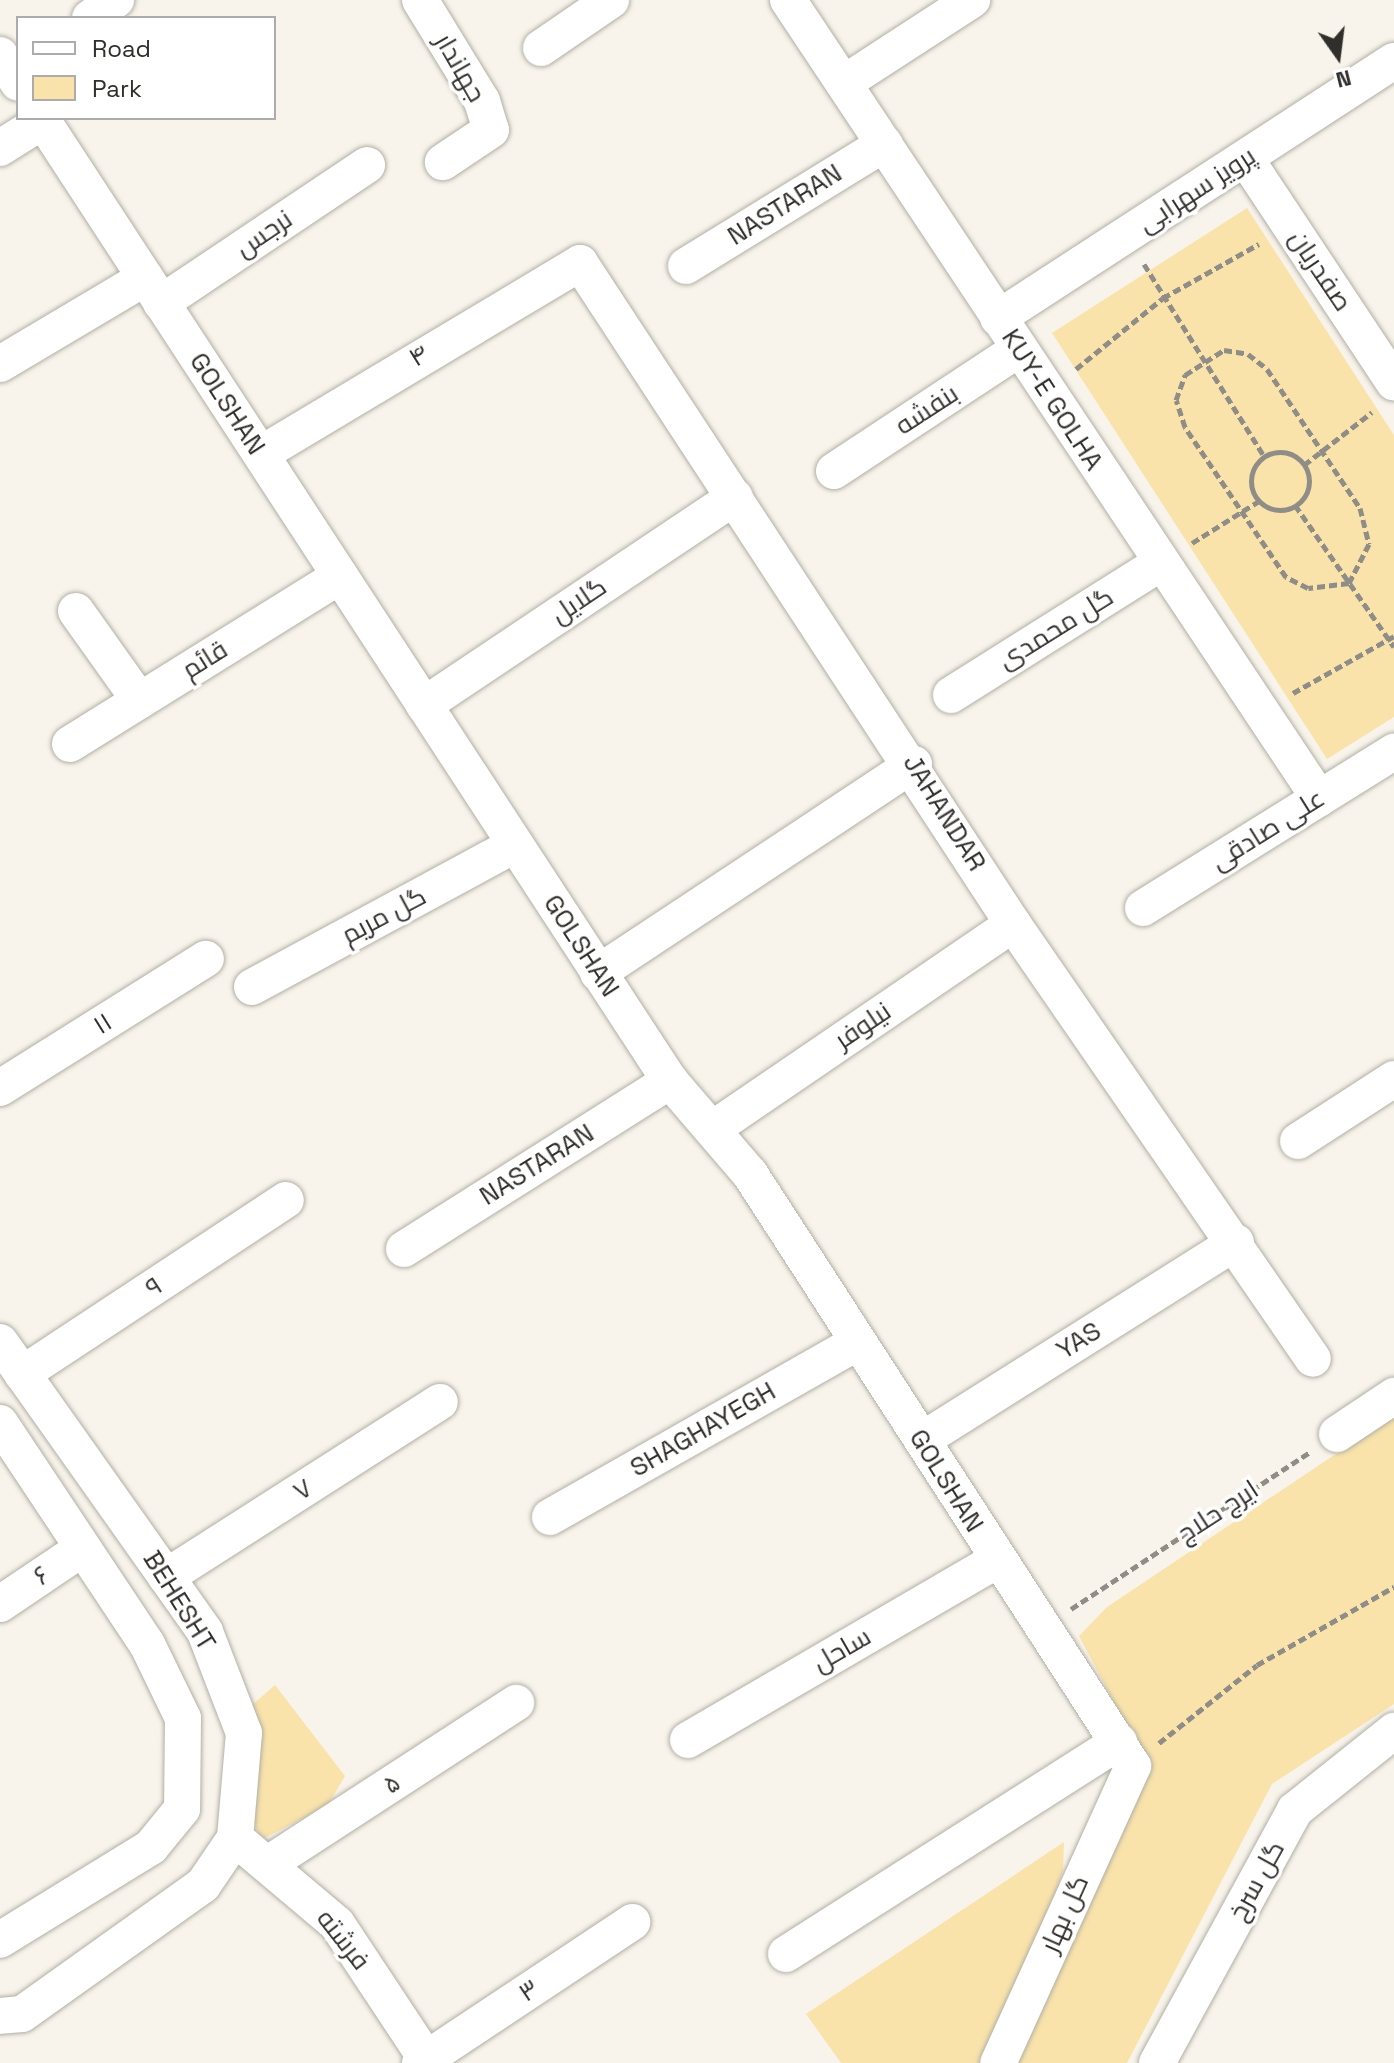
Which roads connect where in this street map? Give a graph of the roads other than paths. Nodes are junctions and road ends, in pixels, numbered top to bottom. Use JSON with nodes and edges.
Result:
{"nodes":[{"id":1,"x":116,"y":0,"type":"edge"},
{"id":2,"x":420,"y":0,"type":"edge"},
{"id":3,"x":611,"y":0,"type":"edge"},
{"id":4,"x":788,"y":0,"type":"edge"},
{"id":5,"x":972,"y":0,"type":"edge"},
{"id":6,"x":93,"y":16,"type":"edge"},
{"id":7,"x":541,"y":48,"type":"dead end"},
{"id":8,"x":1394,"y":61,"type":"edge"},
{"id":9,"x":844,"y":83,"type":"junction"},
{"id":10,"x":42,"y":120,"type":"edge"},
{"id":11,"x":884,"y":144,"type":"junction"},
{"id":12,"x":0,"y":148,"type":"edge"},
{"id":13,"x":1246,"y":159,"type":"junction"},
{"id":14,"x":443,"y":162,"type":"dead end"},
{"id":15,"x":367,"y":165,"type":"dead end"},
{"id":16,"x":580,"y":263,"type":"joint"},
{"id":17,"x":686,"y":266,"type":"dead end"},
{"id":18,"x":153,"y":290,"type":"junction"},
{"id":19,"x":998,"y":318,"type":"junction"},
{"id":20,"x":1019,"y":349,"type":"junction"},
{"id":21,"x":0,"y":364,"type":"edge"},
{"id":22,"x":1387,"y":396,"type":"edge"},
{"id":23,"x":261,"y":454,"type":"junction"},
{"id":24,"x":834,"y":471,"type":"dead end"},
{"id":25,"x":735,"y":497,"type":"junction"},
{"id":26,"x":1161,"y":563,"type":"junction"},
{"id":27,"x":340,"y":576,"type":"junction"},
{"id":28,"x":76,"y":611,"type":"dead end"},
{"id":29,"x":951,"y":695,"type":"dead end"},
{"id":30,"x":140,"y":701,"type":"junction"},
{"id":31,"x":424,"y":705,"type":"junction"},
{"id":32,"x":70,"y":744,"type":"dead end"},
{"id":33,"x":1394,"y":752,"type":"edge"},
{"id":34,"x":914,"y":764,"type":"junction"},
{"id":35,"x":1319,"y":798,"type":"junction"},
{"id":36,"x":515,"y":845,"type":"junction"},
{"id":37,"x":1143,"y":908,"type":"dead end"},
{"id":38,"x":1013,"y":924,"type":"junction"},
{"id":39,"x":206,"y":959,"type":"dead end"},
{"id":40,"x":598,"y":973,"type":"junction"},
{"id":41,"x":252,"y":987,"type":"dead end"},
{"id":42,"x":1394,"y":1079,"type":"edge"},
{"id":43,"x":670,"y":1081,"type":"junction"},
{"id":44,"x":0,"y":1088,"type":"edge"},
{"id":45,"x":714,"y":1128,"type":"junction"},
{"id":46,"x":1298,"y":1141,"type":"dead end"},
{"id":47,"x":286,"y":1200,"type":"dead end"},
{"id":48,"x":1236,"y":1242,"type":"junction"},
{"id":49,"x":404,"y":1249,"type":"dead end"},
{"id":50,"x":0,"y":1342,"type":"edge"},
{"id":51,"x":856,"y":1343,"type":"junction"},
{"id":52,"x":1313,"y":1359,"type":"dead end"},
{"id":53,"x":22,"y":1374,"type":"junction"},
{"id":54,"x":1394,"y":1396,"type":"edge"},
{"id":55,"x":440,"y":1402,"type":"dead end"},
{"id":56,"x":0,"y":1423,"type":"edge"},
{"id":57,"x":1337,"y":1434,"type":"road end"},
{"id":58,"x":922,"y":1440,"type":"junction"},
{"id":59,"x":550,"y":1517,"type":"dead end"},
{"id":60,"x":83,"y":1548,"type":"junction"},
{"id":61,"x":996,"y":1561,"type":"junction"},
{"id":62,"x":166,"y":1577,"type":"junction"},
{"id":63,"x":0,"y":1604,"type":"edge"},
{"id":64,"x":516,"y":1703,"type":"dead end"},
{"id":65,"x":1394,"y":1731,"type":"edge"},
{"id":66,"x":688,"y":1740,"type":"dead end"},
{"id":67,"x":1126,"y":1754,"type":"junction"},
{"id":68,"x":235,"y":1838,"type":"junction"},
{"id":69,"x":268,"y":1864,"type":"junction"},
{"id":70,"x":632,"y":1922,"type":"dead end"},
{"id":71,"x":0,"y":1940,"type":"edge"},
{"id":72,"x":786,"y":1954,"type":"dead end"},
{"id":73,"x":0,"y":2016,"type":"edge"},
{"id":74,"x":1171,"y":2055,"type":"edge"},
{"id":75,"x":425,"y":2062,"type":"edge"},
{"id":76,"x":998,"y":2063,"type":"edge"}],
"edges":[{"from":1,"to":6,"type":"street"},
{"from":2,"to":14,"type":"street","name":"جهاندار"},
{"from":3,"to":7,"type":"street"},
{"from":4,"to":9,"type":"street","name":"KUY-E GOLHA"},
{"from":5,"to":9,"type":"street"},
{"from":8,"to":13,"type":"street","name":"پرویز سهرابی"},
{"from":9,"to":11,"type":"street","name":"KUY-E GOLHA"},
{"from":10,"to":12,"type":"street"},
{"from":10,"to":18,"type":"street","name":"GOLSHAN"},
{"from":11,"to":17,"type":"street","name":"NASTARAN"},
{"from":11,"to":19,"type":"street","name":"KUY-E GOLHA"},
{"from":13,"to":19,"type":"street","name":"پرویز سهرابی"},
{"from":13,"to":22,"type":"street","name":"صفدریان"},
{"from":15,"to":18,"type":"street","name":"نرجس"},
{"from":16,"to":23,"type":"street","name":"۴"},
{"from":16,"to":25,"type":"street","name":"JAHANDAR"},
{"from":18,"to":21,"type":"street","name":"نرجس"},
{"from":18,"to":23,"type":"street","name":"GOLSHAN"},
{"from":19,"to":20,"type":"street","name":"KUY-E GOLHA"},
{"from":20,"to":24,"type":"street","name":"بنفشه"},
{"from":20,"to":26,"type":"street","name":"KUY-E GOLHA"},
{"from":23,"to":27,"type":"street","name":"GOLSHAN"},
{"from":25,"to":31,"type":"street","name":"گلایل"},
{"from":25,"to":34,"type":"street","name":"JAHANDAR"},
{"from":26,"to":29,"type":"street","name":"گل محمدی"},
{"from":26,"to":35,"type":"street","name":"KUY-E GOLHA"},
{"from":27,"to":30,"type":"street","name":"قائم"},
{"from":27,"to":31,"type":"street","name":"GOLSHAN"},
{"from":28,"to":30,"type":"street"},
{"from":30,"to":32,"type":"street","name":"قائم"},
{"from":31,"to":36,"type":"street","name":"GOLSHAN"},
{"from":33,"to":35,"type":"street","name":"علی صادقی"},
{"from":34,"to":38,"type":"street","name":"JAHANDAR"},
{"from":34,"to":40,"type":"street"},
{"from":35,"to":37,"type":"street","name":"علی صادقی"},
{"from":36,"to":40,"type":"street","name":"GOLSHAN"},
{"from":36,"to":41,"type":"street","name":"گل مریم"},
{"from":38,"to":45,"type":"street","name":"نیلوفر"},
{"from":38,"to":48,"type":"street","name":"JAHANDAR"},
{"from":39,"to":44,"type":"street","name":"۱۱"},
{"from":40,"to":43,"type":"street","name":"GOLSHAN"},
{"from":42,"to":46,"type":"street"},
{"from":43,"to":45,"type":"street","name":"GOLSHAN"},
{"from":43,"to":49,"type":"street","name":"NASTARAN"},
{"from":45,"to":51,"type":"street","name":"GOLSHAN"},
{"from":47,"to":53,"type":"street","name":"۹"},
{"from":48,"to":52,"type":"street","name":"JAHANDAR"},
{"from":48,"to":58,"type":"street","name":"YAS"},
{"from":50,"to":53,"type":"street","name":"BEHESHT"},
{"from":51,"to":58,"type":"street","name":"GOLSHAN"},
{"from":51,"to":59,"type":"street","name":"SHAGHAYEGH"},
{"from":53,"to":62,"type":"street","name":"BEHESHT"},
{"from":54,"to":57,"type":"street"},
{"from":55,"to":62,"type":"street","name":"۷"},
{"from":56,"to":60,"type":"street","name":"BEHESHT"},
{"from":58,"to":61,"type":"street","name":"GOLSHAN"},
{"from":60,"to":63,"type":"street","name":"۶"},
{"from":60,"to":71,"type":"street","name":"BEHESHT"},
{"from":61,"to":66,"type":"street","name":"ساحل"},
{"from":61,"to":67,"type":"street","name":"GOLSHAN"},
{"from":62,"to":68,"type":"street","name":"BEHESHT"},
{"from":64,"to":69,"type":"street","name":"۵"},
{"from":65,"to":74,"type":"street","name":"گل سرخ"},
{"from":67,"to":72,"type":"street"},
{"from":67,"to":76,"type":"street","name":"گل بهار"},
{"from":68,"to":69,"type":"street","name":"فرشته"},
{"from":68,"to":73,"type":"street","name":"BEHESHT"},
{"from":69,"to":75,"type":"street","name":"فرشته"},
{"from":70,"to":75,"type":"street","name":"۳"}]}
